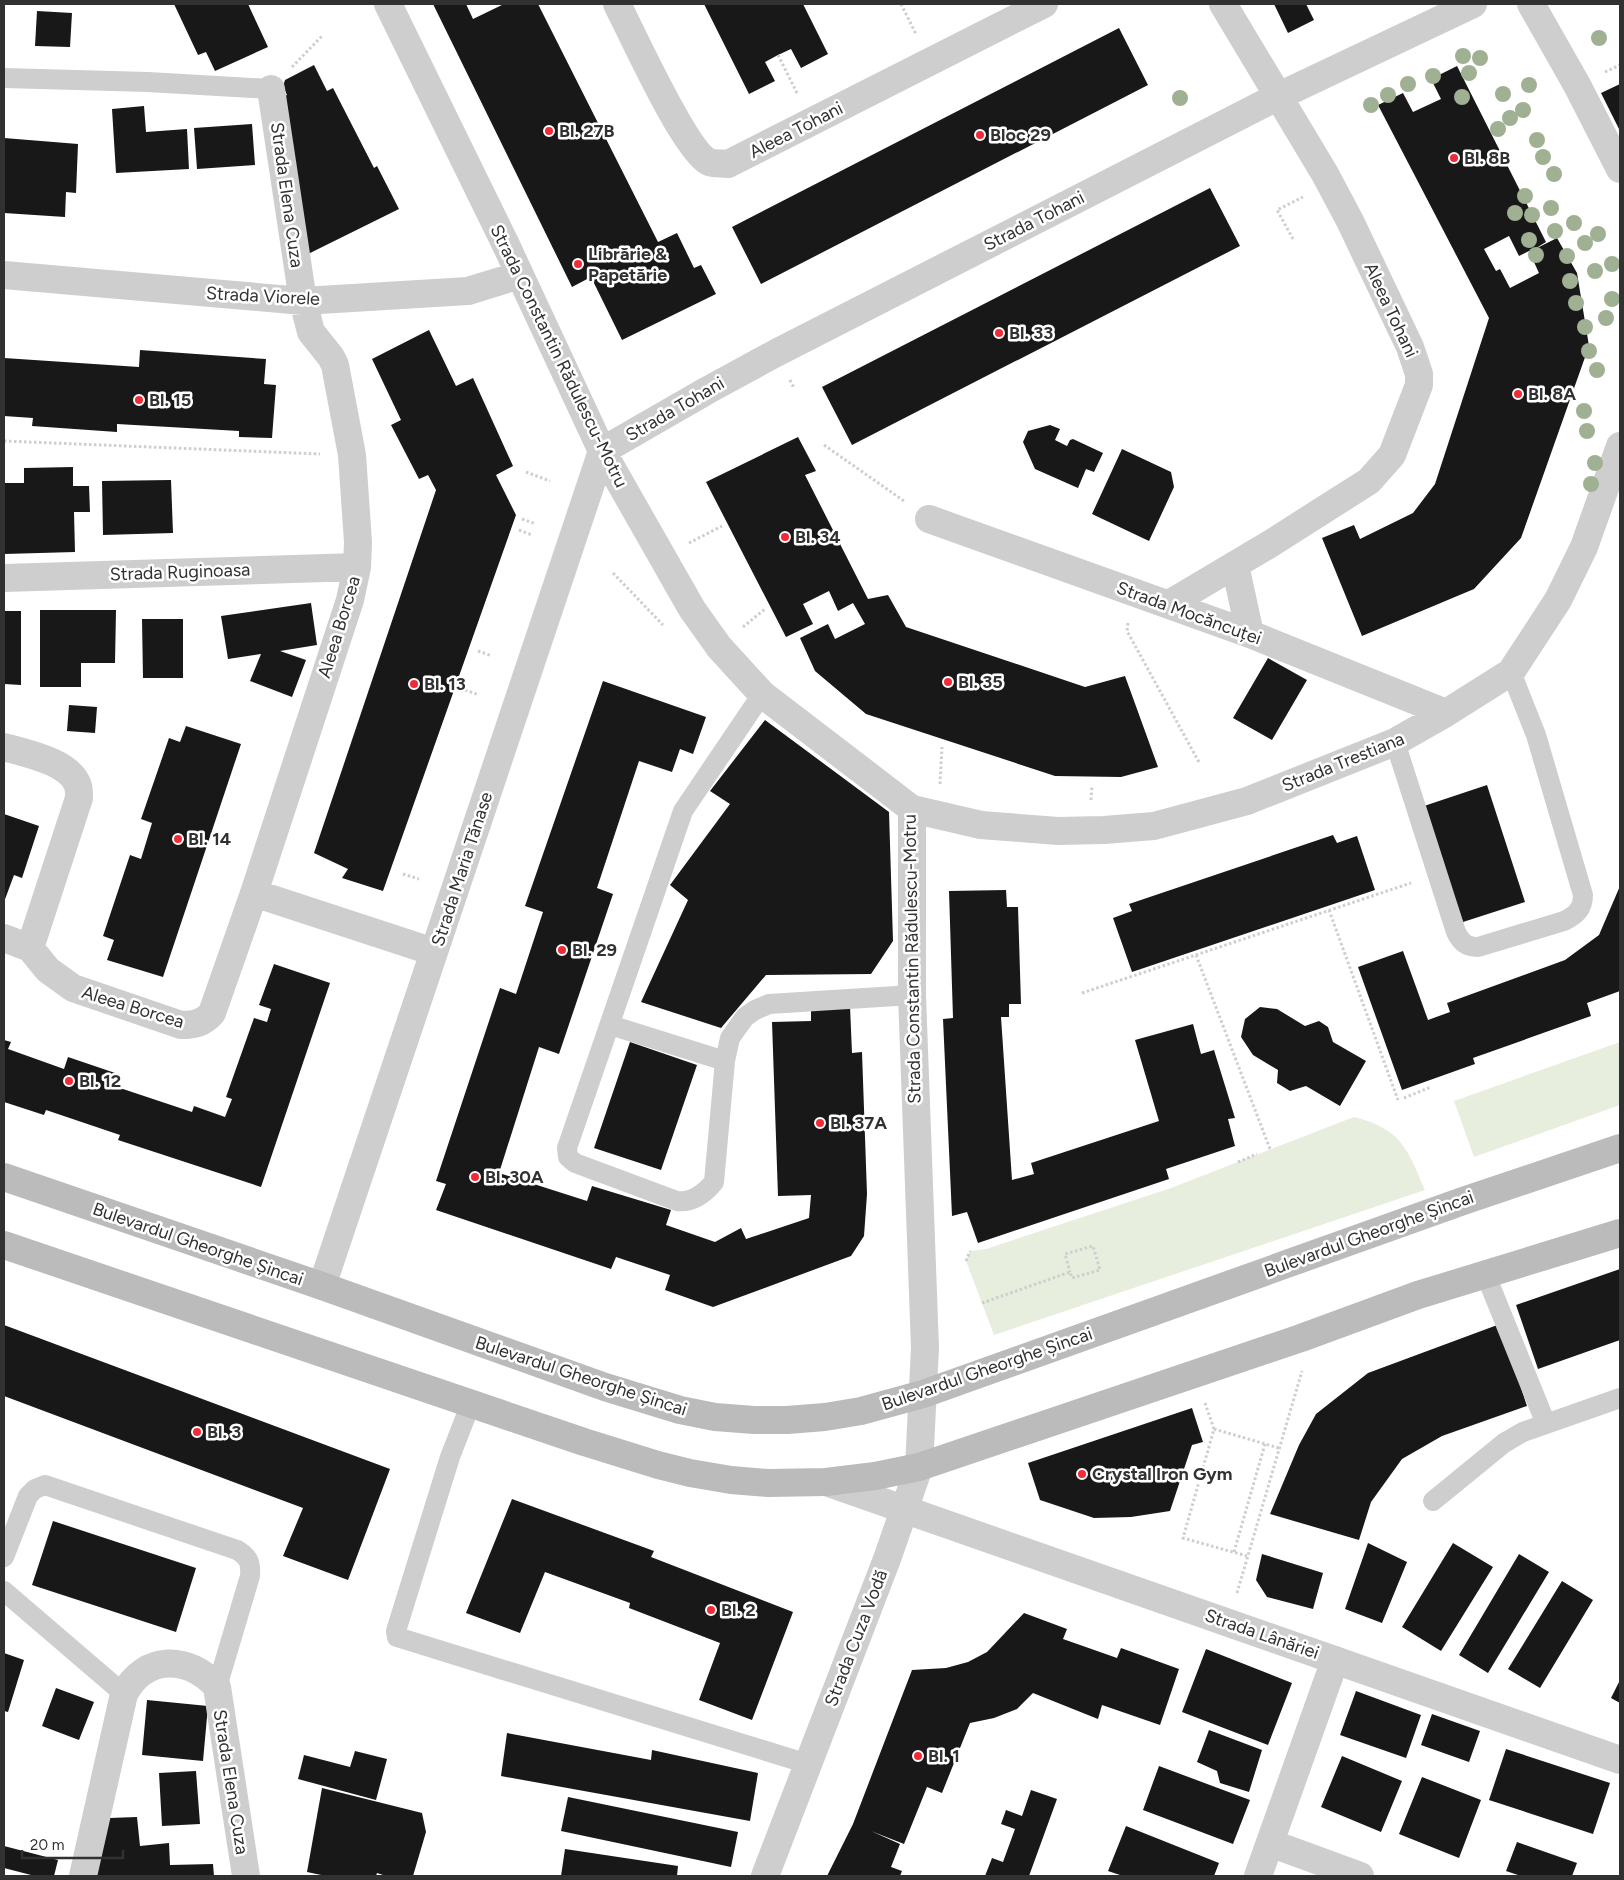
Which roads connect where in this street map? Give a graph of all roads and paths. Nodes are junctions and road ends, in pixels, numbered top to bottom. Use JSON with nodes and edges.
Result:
{"nodes":[{"id":1,"x":388,"y":4,"type":"edge"},
{"id":2,"x":618,"y":4,"type":"edge"},
{"id":3,"x":1044,"y":4,"type":"edge"},
{"id":4,"x":1223,"y":4,"type":"edge"},
{"id":5,"x":1473,"y":4,"type":"edge"},
{"id":6,"x":1531,"y":4,"type":"edge"},
{"id":7,"x":322,"y":36,"type":"dead end"},
{"id":8,"x":778,"y":55,"type":"dead end"},
{"id":9,"x":4,"y":78,"type":"edge"},
{"id":10,"x":271,"y":88,"type":"junction"},
{"id":11,"x":1279,"y":96,"type":"junction"},
{"id":12,"x":812,"y":122,"type":"junction"},
{"id":13,"x":1620,"y":169,"type":"edge"},
{"id":14,"x":1330,"y":183,"type":"junction"},
{"id":15,"x":1293,"y":239,"type":"dead end"},
{"id":16,"x":4,"y":275,"type":"edge"},
{"id":17,"x":520,"y":275,"type":"junction"},
{"id":18,"x":302,"y":301,"type":"junction"},
{"id":19,"x":4,"y":441,"type":"edge"},
{"id":20,"x":824,"y":445,"type":"dead end"},
{"id":21,"x":1620,"y":446,"type":"edge"},
{"id":22,"x":602,"y":451,"type":"junction"},
{"id":23,"x":352,"y":455,"type":"junction"},
{"id":24,"x":526,"y":472,"type":"dead end"},
{"id":25,"x":550,"y":482,"type":"dead end"},
{"id":26,"x":522,"y":519,"type":"dead end"},
{"id":27,"x":929,"y":519,"type":"joint"},
{"id":28,"x":536,"y":524,"type":"dead end"},
{"id":29,"x":519,"y":530,"type":"dead end"},
{"id":30,"x":532,"y":535,"type":"dead end"},
{"id":31,"x":1235,"y":565,"type":"junction"},
{"id":32,"x":357,"y":567,"type":"junction"},
{"id":33,"x":4,"y":578,"type":"edge"},
{"id":34,"x":1132,"y":592,"type":"junction"},
{"id":35,"x":1168,"y":604,"type":"junction"},
{"id":36,"x":765,"y":609,"type":"dead end"},
{"id":37,"x":740,"y":629,"type":"dead end"},
{"id":38,"x":1250,"y":634,"type":"junction"},
{"id":39,"x":478,"y":651,"type":"dead end"},
{"id":40,"x":492,"y":656,"type":"dead end"},
{"id":41,"x":1511,"y":672,"type":"junction"},
{"id":42,"x":465,"y":690,"type":"dead end"},
{"id":43,"x":762,"y":694,"type":"junction"},
{"id":44,"x":479,"y":695,"type":"dead end"},
{"id":45,"x":1446,"y":713,"type":"junction"},
{"id":46,"x":1396,"y":742,"type":"junction"},
{"id":47,"x":4,"y":746,"type":"edge"},
{"id":48,"x":1200,"y":764,"type":"dead end"},
{"id":49,"x":912,"y":809,"type":"junction"},
{"id":50,"x":402,"y":874,"type":"dead end"},
{"id":51,"x":1438,"y":874,"type":"junction"},
{"id":52,"x":419,"y":879,"type":"dead end"},
{"id":53,"x":254,"y":893,"type":"junction"},
{"id":54,"x":1329,"y":910,"type":"junction"},
{"id":55,"x":4,"y":938,"type":"edge"},
{"id":56,"x":30,"y":948,"type":"junction"},
{"id":57,"x":434,"y":952,"type":"junction"},
{"id":58,"x":1196,"y":955,"type":"junction"},
{"id":59,"x":1082,"y":993,"type":"dead end"},
{"id":60,"x":912,"y":995,"type":"junction"},
{"id":61,"x":610,"y":1025,"type":"junction"},
{"id":62,"x":725,"y":1061,"type":"junction"},
{"id":63,"x":1431,"y":1087,"type":"dead end"},
{"id":64,"x":1404,"y":1098,"type":"dead end"},
{"id":65,"x":1398,"y":1100,"type":"dead end"},
{"id":66,"x":1620,"y":1148,"type":"edge"},
{"id":67,"x":1270,"y":1149,"type":"dead end"},
{"id":68,"x":1258,"y":1154,"type":"dead end"},
{"id":69,"x":1238,"y":1162,"type":"dead end"},
{"id":70,"x":4,"y":1177,"type":"edge"},
{"id":71,"x":1620,"y":1232,"type":"edge"},
{"id":72,"x":4,"y":1245,"type":"edge"},
{"id":73,"x":970,"y":1251,"type":"dead end"},
{"id":74,"x":966,"y":1260,"type":"dead end"},
{"id":75,"x":1070,"y":1272,"type":"junction"},
{"id":76,"x":1486,"y":1273,"type":"junction"},
{"id":77,"x":322,"y":1286,"type":"junction"},
{"id":78,"x":982,"y":1303,"type":"dead end"},
{"id":79,"x":1302,"y":1370,"type":"dead end"},
{"id":80,"x":923,"y":1394,"type":"junction"},
{"id":81,"x":1203,"y":1395,"type":"dead end"},
{"id":82,"x":1620,"y":1398,"type":"edge"},
{"id":83,"x":470,"y":1402,"type":"junction"},
{"id":84,"x":1546,"y":1424,"type":"junction"},
{"id":85,"x":1214,"y":1429,"type":"junction"},
{"id":86,"x":1265,"y":1444,"type":"junction"},
{"id":87,"x":1280,"y":1448,"type":"junction"},
{"id":88,"x":919,"y":1467,"type":"junction"},
{"id":89,"x":826,"y":1482,"type":"junction"},
{"id":90,"x":1433,"y":1501,"type":"dead end"},
{"id":91,"x":904,"y":1510,"type":"junction"},
{"id":92,"x":1234,"y":1552,"type":"junction"},
{"id":93,"x":1247,"y":1556,"type":"junction"},
{"id":94,"x":4,"y":1557,"type":"edge"},
{"id":95,"x":4,"y":1591,"type":"edge"},
{"id":96,"x":1228,"y":1622,"type":"junction"},
{"id":97,"x":1335,"y":1660,"type":"junction"},
{"id":98,"x":217,"y":1687,"type":"junction"},
{"id":99,"x":124,"y":1694,"type":"junction"},
{"id":100,"x":1620,"y":1760,"type":"edge"},
{"id":101,"x":808,"y":1764,"type":"junction"},
{"id":102,"x":1270,"y":1843,"type":"junction"},
{"id":103,"x":83,"y":1876,"type":"edge"},
{"id":104,"x":246,"y":1876,"type":"edge"},
{"id":105,"x":765,"y":1876,"type":"edge"},
{"id":106,"x":1258,"y":1876,"type":"edge"},
{"id":107,"x":1360,"y":1876,"type":"edge"}],
"edges":[{"from":1,"to":17,"type":"street","name":"Strada Constantin Rădulescu-Motru"},
{"from":2,"to":12,"type":"street","name":"Aleea Tohani"},
{"from":3,"to":12,"type":"street","name":"Aleea Tohani"},
{"from":4,"to":11,"type":"street","name":"Aleea Tohani"},
{"from":5,"to":11,"type":"street","name":"Strada Tohani"},
{"from":6,"to":13,"type":"street"},
{"from":7,"to":10,"type":"path"},
{"from":8,"to":12,"type":"path"},
{"from":9,"to":10,"type":"lane"},
{"from":10,"to":18,"type":"street","name":"Strada Elena Cuza"},
{"from":11,"to":14,"type":"street","name":"Aleea Tohani"},
{"from":11,"to":22,"type":"street","name":"Strada Tohani"},
{"from":14,"to":15,"type":"path"},
{"from":14,"to":31,"type":"street","name":"Aleea Tohani"},
{"from":16,"to":18,"type":"street","name":"Strada Viorele"},
{"from":17,"to":18,"type":"street","name":"Strada Viorele"},
{"from":17,"to":22,"type":"street","name":"Strada Constantin Rădulescu-Motru"},
{"from":18,"to":23,"type":"street","name":"Aleea Borcea"},
{"from":19,"to":23,"type":"path"},
{"from":20,"to":27,"type":"path"},
{"from":21,"to":41,"type":"street","name":"Strada Trestiana"},
{"from":22,"to":43,"type":"street","name":"Strada Constantin Rădulescu-Motru"},
{"from":22,"to":57,"type":"street","name":"Strada Maria Tănase"},
{"from":23,"to":32,"type":"street","name":"Aleea Borcea"},
{"from":24,"to":25,"type":"path"},
{"from":26,"to":28,"type":"path"},
{"from":27,"to":34,"type":"street","name":"Strada Mocăncuței"},
{"from":29,"to":30,"type":"path"},
{"from":31,"to":35,"type":"street","name":"Aleea Tohani"},
{"from":31,"to":38,"type":"street"},
{"from":32,"to":33,"type":"street","name":"Strada Ruginoasa"},
{"from":32,"to":53,"type":"street","name":"Aleea Borcea"},
{"from":34,"to":35,"type":"street","name":"Strada Mocăncuței"},
{"from":34,"to":48,"type":"path"},
{"from":35,"to":38,"type":"street","name":"Strada Mocăncuței"},
{"from":36,"to":37,"type":"path"},
{"from":38,"to":45,"type":"street","name":"Strada Mocăncuței"},
{"from":39,"to":40,"type":"path"},
{"from":41,"to":45,"type":"street","name":"Strada Trestiana"},
{"from":41,"to":51,"type":"lane"},
{"from":42,"to":44,"type":"path"},
{"from":43,"to":49,"type":"street","name":"Strada Constantin Rădulescu-Motru"},
{"from":43,"to":61,"type":"lane"},
{"from":45,"to":46,"type":"street","name":"Strada Trestiana"},
{"from":46,"to":49,"type":"street","name":"Strada Trestiana"},
{"from":46,"to":51,"type":"lane"},
{"from":47,"to":56,"type":"street"},
{"from":49,"to":60,"type":"street","name":"Strada Constantin Rădulescu-Motru"},
{"from":50,"to":52,"type":"path"},
{"from":51,"to":54,"type":"path"},
{"from":53,"to":56,"type":"street","name":"Aleea Borcea"},
{"from":53,"to":57,"type":"street"},
{"from":54,"to":58,"type":"path"},
{"from":54,"to":65,"type":"path"},
{"from":55,"to":56,"type":"street","name":"Aleea Borcea"},
{"from":57,"to":77,"type":"street","name":"Strada Maria Tănase"},
{"from":58,"to":59,"type":"path"},
{"from":58,"to":67,"type":"path"},
{"from":60,"to":62,"type":"lane"},
{"from":60,"to":80,"type":"street","name":"Strada Constantin Rădulescu-Motru"},
{"from":61,"to":62,"type":"lane"},
{"from":61,"to":62,"type":"lane"},
{"from":63,"to":64,"type":"path"},
{"from":66,"to":80,"type":"main road","name":"Bulevardul Gheorghe Șincai"},
{"from":68,"to":69,"type":"path"},
{"from":70,"to":77,"type":"main road","name":"Bulevardul Gheorghe Șincai"},
{"from":71,"to":76,"type":"main road"},
{"from":72,"to":83,"type":"main road"},
{"from":73,"to":74,"type":"path"},
{"from":75,"to":75,"type":"path"},
{"from":75,"to":78,"type":"path"},
{"from":76,"to":84,"type":"lane"},
{"from":76,"to":88,"type":"main road"},
{"from":77,"to":80,"type":"main road","name":"Bulevardul Gheorghe Șincai"},
{"from":79,"to":87,"type":"path"},
{"from":80,"to":88,"type":"street","name":"Strada Cuza Vodă"},
{"from":81,"to":85,"type":"path"},
{"from":82,"to":84,"type":"lane"},
{"from":83,"to":89,"type":"main road"},
{"from":83,"to":101,"type":"lane"},
{"from":84,"to":90,"type":"lane"},
{"from":85,"to":86,"type":"path"},
{"from":85,"to":92,"type":"path"},
{"from":86,"to":87,"type":"path"},
{"from":86,"to":92,"type":"path"},
{"from":87,"to":93,"type":"path"},
{"from":88,"to":89,"type":"main road"},
{"from":88,"to":91,"type":"street","name":"Strada Cuza Vodă"},
{"from":89,"to":91,"type":"street"},
{"from":91,"to":96,"type":"street","name":"Strada Lânăriei"},
{"from":91,"to":101,"type":"street","name":"Strada Cuza Vodă"},
{"from":92,"to":93,"type":"path"},
{"from":93,"to":96,"type":"path"},
{"from":94,"to":98,"type":"lane"},
{"from":95,"to":99,"type":"lane"},
{"from":96,"to":97,"type":"street","name":"Strada Lânăriei"},
{"from":97,"to":100,"type":"street","name":"Strada Lânăriei"},
{"from":97,"to":102,"type":"street"},
{"from":98,"to":99,"type":"street"},
{"from":98,"to":104,"type":"street","name":"Strada Elena Cuza"},
{"from":99,"to":103,"type":"street"},
{"from":101,"to":105,"type":"street","name":"Strada Cuza Vodă"},
{"from":102,"to":106,"type":"street"},
{"from":102,"to":107,"type":"street"}]}
